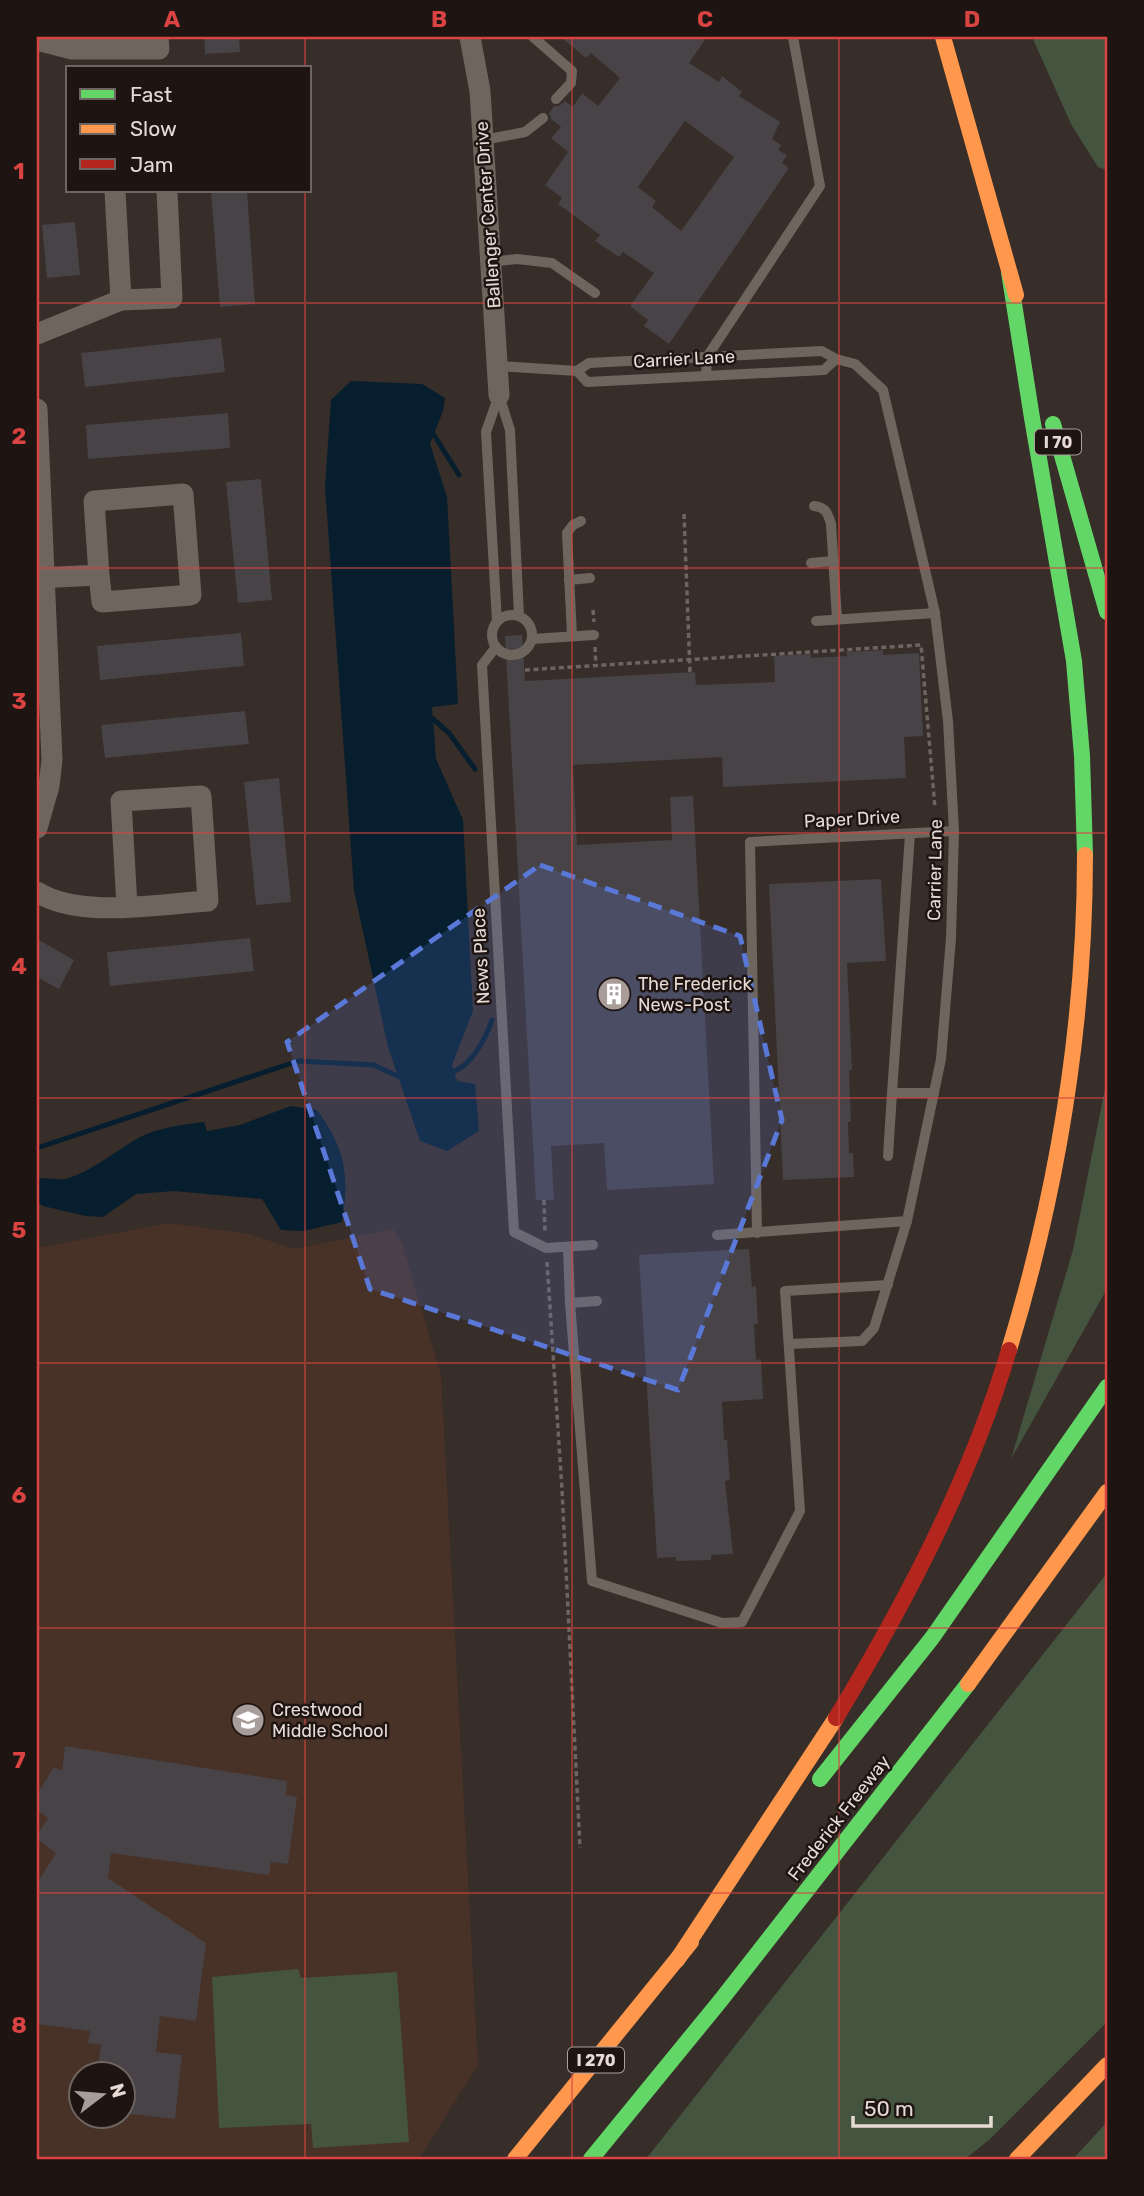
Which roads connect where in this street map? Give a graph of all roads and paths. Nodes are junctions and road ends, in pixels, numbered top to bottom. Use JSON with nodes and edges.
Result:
{"nodes":[{"id":1,"x":158,"y":37,"type":"edge"},
{"id":2,"x":470,"y":37,"type":"edge"},
{"id":3,"x":533,"y":37,"type":"edge"},
{"id":4,"x":793,"y":37,"type":"edge"},
{"id":5,"x":943,"y":37,"type":"edge"},
{"id":6,"x":37,"y":40,"type":"edge"},
{"id":7,"x":556,"y":99,"type":"dead end"},
{"id":8,"x":543,"y":118,"type":"dead end"},
{"id":9,"x":484,"y":140,"type":"junction"},
{"id":10,"x":115,"y":192,"type":"edge"},
{"id":11,"x":167,"y":192,"type":"edge"},
{"id":12,"x":491,"y":262,"type":"junction"},
{"id":13,"x":1009,"y":272,"type":"junction"},
{"id":14,"x":594,"y":293,"type":"dead end"},
{"id":15,"x":121,"y":300,"type":"junction"},
{"id":16,"x":37,"y":334,"type":"edge"},
{"id":17,"x":707,"y":357,"type":"junction"},
{"id":18,"x":836,"y":359,"type":"junction"},
{"id":19,"x":498,"y":366,"type":"junction"},
{"id":20,"x":577,"y":371,"type":"junction"},
{"id":21,"x":706,"y":376,"type":"junction"},
{"id":22,"x":499,"y":395,"type":"junction"},
{"id":23,"x":37,"y":410,"type":"edge"},
{"id":24,"x":814,"y":506,"type":"dead end"},
{"id":25,"x":684,"y":514,"type":"dead end"},
{"id":26,"x":581,"y":521,"type":"dead end"},
{"id":27,"x":834,"y":561,"type":"junction"},
{"id":28,"x":811,"y":563,"type":"dead end"},
{"id":29,"x":99,"y":575,"type":"junction"},
{"id":30,"x":41,"y":578,"type":"edge"},
{"id":31,"x":590,"y":578,"type":"dead end"},
{"id":32,"x":569,"y":580,"type":"junction"},
{"id":33,"x":1107,"y":612,"type":"edge"},
{"id":34,"x":934,"y":613,"type":"junction"},
{"id":35,"x":519,"y":616,"type":"junction"},
{"id":36,"x":837,"y":619,"type":"junction"},
{"id":37,"x":497,"y":621,"type":"junction"},
{"id":38,"x":816,"y":621,"type":"dead end"},
{"id":39,"x":594,"y":635,"type":"dead end"},
{"id":40,"x":572,"y":636,"type":"junction"},
{"id":41,"x":532,"y":639,"type":"junction"},
{"id":42,"x":496,"y":647,"type":"junction"},
{"id":43,"x":690,"y":661,"type":"junction"},
{"id":44,"x":525,"y":670,"type":"dead end"},
{"id":45,"x":690,"y":672,"type":"dead end"},
{"id":46,"x":935,"y":808,"type":"dead end"},
{"id":47,"x":37,"y":828,"type":"edge"},
{"id":48,"x":954,"y":831,"type":"junction"},
{"id":49,"x":910,"y":834,"type":"junction"},
{"id":50,"x":37,"y":892,"type":"edge"},
{"id":51,"x":127,"y":906,"type":"junction"},
{"id":52,"x":892,"y":1093,"type":"junction"},
{"id":53,"x":934,"y":1093,"type":"junction"},
{"id":54,"x":888,"y":1156,"type":"dead end"},
{"id":55,"x":544,"y":1200,"type":"dead end"},
{"id":56,"x":907,"y":1221,"type":"junction"},
{"id":57,"x":757,"y":1233,"type":"junction"},
{"id":58,"x":717,"y":1236,"type":"dead end"},
{"id":59,"x":593,"y":1245,"type":"dead end"},
{"id":60,"x":568,"y":1247,"type":"junction"},
{"id":61,"x":546,"y":1248,"type":"junction"},
{"id":62,"x":888,"y":1285,"type":"junction"},
{"id":63,"x":597,"y":1301,"type":"dead end"},
{"id":64,"x":570,"y":1303,"type":"junction"},
{"id":65,"x":789,"y":1344,"type":"junction"},
{"id":66,"x":1107,"y":1387,"type":"edge"},
{"id":67,"x":1107,"y":1492,"type":"edge"},
{"id":68,"x":813,"y":1788,"type":"dead end"},
{"id":69,"x":787,"y":1821,"type":"dead end"},
{"id":70,"x":580,"y":1849,"type":"dead end"},
{"id":71,"x":677,"y":1960,"type":"junction"},
{"id":72,"x":1107,"y":2065,"type":"edge"},
{"id":73,"x":515,"y":2159,"type":"edge"},
{"id":74,"x":592,"y":2159,"type":"edge"},
{"id":75,"x":1017,"y":2159,"type":"edge"}],
"edges":[{"from":1,"to":6,"type":"street"},
{"from":2,"to":9,"type":"street","name":"Ballenger Center Drive"},
{"from":3,"to":7,"type":"lane"},
{"from":4,"to":17,"type":"lane"},
{"from":5,"to":13,"type":"highway","number":"I 70"},
{"from":8,"to":9,"type":"lane"},
{"from":9,"to":12,"type":"street","name":"Ballenger Center Drive"},
{"from":10,"to":15,"type":"street"},
{"from":11,"to":15,"type":"street"},
{"from":12,"to":14,"type":"lane"},
{"from":12,"to":19,"type":"street","name":"Ballenger Center Drive"},
{"from":13,"to":33,"type":"highway","number":"I 70"},
{"from":13,"to":71,"type":"highway"},
{"from":15,"to":16,"type":"street"},
{"from":17,"to":18,"type":"lane","name":"Carrier Lane"},
{"from":17,"to":20,"type":"lane","name":"Carrier Lane"},
{"from":17,"to":21,"type":"lane"},
{"from":18,"to":21,"type":"lane","name":"Carrier Lane"},
{"from":18,"to":34,"type":"lane","name":"Carrier Lane"},
{"from":19,"to":20,"type":"lane","name":"Carrier Lane"},
{"from":19,"to":22,"type":"street","name":"Ballenger Center Drive"},
{"from":20,"to":21,"type":"lane","name":"Carrier Lane"},
{"from":22,"to":35,"type":"lane"},
{"from":22,"to":37,"type":"lane"},
{"from":23,"to":30,"type":"street"},
{"from":24,"to":27,"type":"lane"},
{"from":25,"to":43,"type":"path"},
{"from":26,"to":32,"type":"lane"},
{"from":27,"to":28,"type":"lane"},
{"from":27,"to":36,"type":"lane"},
{"from":29,"to":29,"type":"street"},
{"from":29,"to":30,"type":"street"},
{"from":30,"to":47,"type":"street"},
{"from":31,"to":32,"type":"lane"},
{"from":32,"to":40,"type":"lane"},
{"from":34,"to":36,"type":"lane"},
{"from":34,"to":48,"type":"lane","name":"Carrier Lane"},
{"from":35,"to":37,"type":"lane"},
{"from":35,"to":41,"type":"lane"},
{"from":36,"to":38,"type":"lane"},
{"from":37,"to":42,"type":"lane"},
{"from":39,"to":40,"type":"lane"},
{"from":40,"to":41,"type":"lane"},
{"from":41,"to":42,"type":"lane"},
{"from":42,"to":61,"type":"lane","name":"News Place"},
{"from":43,"to":44,"type":"path"},
{"from":43,"to":45,"type":"path"},
{"from":43,"to":46,"type":"path"},
{"from":48,"to":49,"type":"lane","name":"Paper Drive"},
{"from":48,"to":53,"type":"lane","name":"Carrier Lane"},
{"from":49,"to":52,"type":"lane"},
{"from":49,"to":57,"type":"lane","name":"Paper Drive"},
{"from":50,"to":51,"type":"street"},
{"from":51,"to":51,"type":"street"},
{"from":52,"to":53,"type":"lane"},
{"from":52,"to":54,"type":"lane"},
{"from":53,"to":56,"type":"lane","name":"Carrier Lane"},
{"from":55,"to":61,"type":"path"},
{"from":56,"to":57,"type":"lane"},
{"from":56,"to":62,"type":"lane","name":"Carrier Lane"},
{"from":57,"to":58,"type":"lane"},
{"from":59,"to":60,"type":"lane"},
{"from":60,"to":61,"type":"lane"},
{"from":60,"to":64,"type":"lane"},
{"from":61,"to":70,"type":"path"},
{"from":62,"to":65,"type":"lane","name":"Carrier Lane"},
{"from":62,"to":65,"type":"lane"},
{"from":63,"to":64,"type":"lane"},
{"from":64,"to":65,"type":"lane"},
{"from":66,"to":68,"type":"highway"},
{"from":67,"to":74,"type":"highway","name":"Frederick Freeway"},
{"from":69,"to":71,"type":"highway"},
{"from":71,"to":73,"type":"highway","number":"I 270"},
{"from":72,"to":75,"type":"highway"}]}
